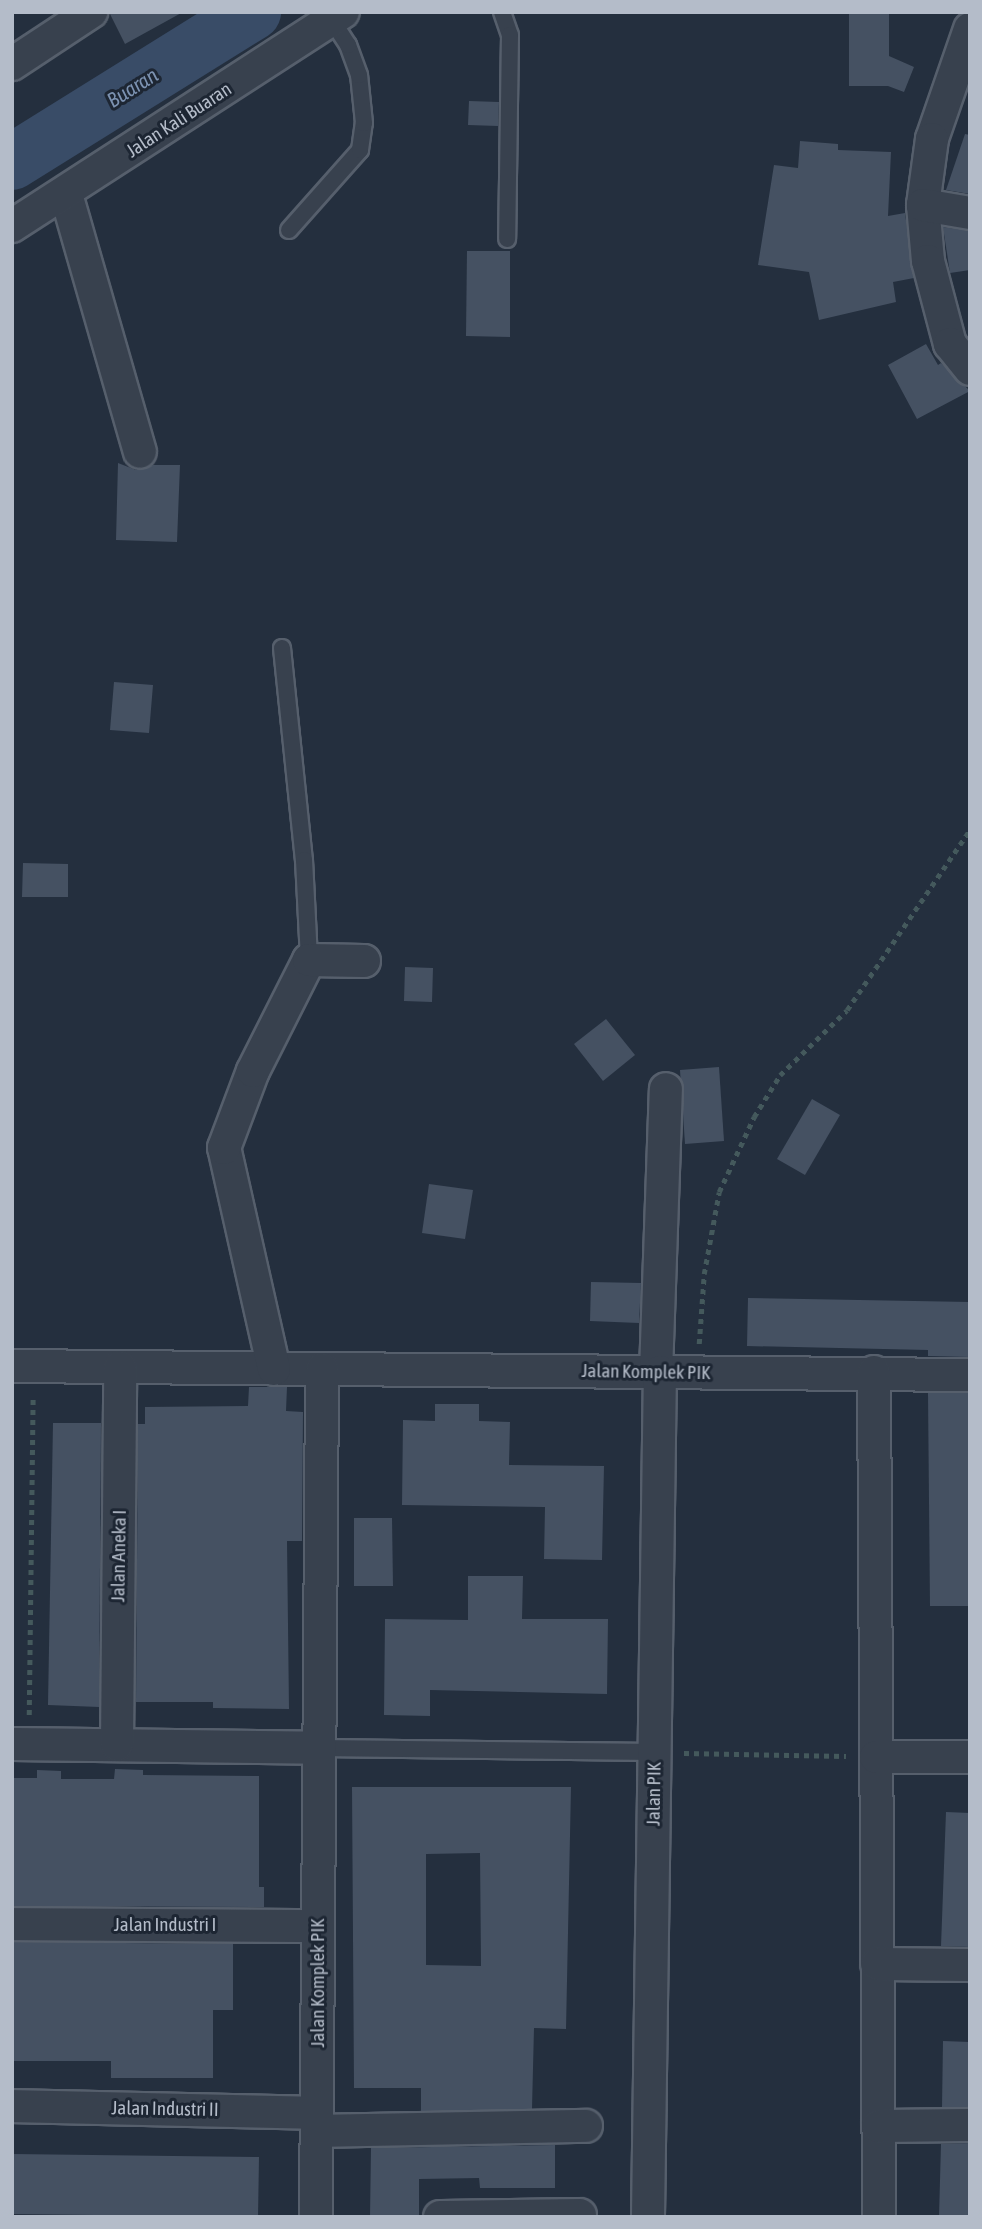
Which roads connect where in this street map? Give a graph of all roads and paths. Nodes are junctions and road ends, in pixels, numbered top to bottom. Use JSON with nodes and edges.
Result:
{"nodes":[{"id":1,"x":91,"y":12,"type":"edge"},
{"id":2,"x":502,"y":12,"type":"edge"},
{"id":3,"x":338,"y":16,"type":"edge"},
{"id":4,"x":970,"y":29,"type":"edge"},
{"id":5,"x":12,"y":64,"type":"edge"},
{"id":6,"x":66,"y":194,"type":"junction"},
{"id":7,"x":923,"y":205,"type":"junction"},
{"id":8,"x":970,"y":213,"type":"edge"},
{"id":9,"x":12,"y":226,"type":"edge"},
{"id":10,"x":289,"y":230,"type":"dead end"},
{"id":11,"x":507,"y":239,"type":"dead end"},
{"id":12,"x":970,"y":369,"type":"edge"},
{"id":13,"x":140,"y":452,"type":"dead end"},
{"id":14,"x":282,"y":648,"type":"dead end"},
{"id":15,"x":970,"y":830,"type":"edge"},
{"id":16,"x":309,"y":960,"type":"junction"},
{"id":17,"x":364,"y":961,"type":"dead end"},
{"id":18,"x":666,"y":1089,"type":"dead end"},
{"id":19,"x":23,"y":1366,"type":"edge"},
{"id":20,"x":120,"y":1367,"type":"junction"},
{"id":21,"x":274,"y":1368,"type":"junction"},
{"id":22,"x":322,"y":1369,"type":"junction"},
{"id":23,"x":658,"y":1372,"type":"junction"},
{"id":24,"x":874,"y":1372,"type":"junction"},
{"id":25,"x":697,"y":1373,"type":"junction"},
{"id":26,"x":970,"y":1375,"type":"edge"},
{"id":27,"x":21,"y":1744,"type":"edge"},
{"id":28,"x":117,"y":1745,"type":"junction"},
{"id":29,"x":320,"y":1748,"type":"junction"},
{"id":30,"x":655,"y":1752,"type":"junction"},
{"id":31,"x":876,"y":1757,"type":"junction"},
{"id":32,"x":970,"y":1757,"type":"edge"},
{"id":33,"x":12,"y":1924,"type":"edge"},
{"id":34,"x":318,"y":1926,"type":"junction"},
{"id":35,"x":877,"y":1964,"type":"junction"},
{"id":36,"x":970,"y":1965,"type":"edge"},
{"id":37,"x":12,"y":2106,"type":"edge"},
{"id":38,"x":317,"y":2122,"type":"junction"},
{"id":39,"x":970,"y":2125,"type":"edge"},
{"id":40,"x":586,"y":2126,"type":"dead end"},
{"id":41,"x":878,"y":2126,"type":"junction"},
{"id":42,"x":580,"y":2215,"type":"edge"},
{"id":43,"x":316,"y":2217,"type":"edge"},
{"id":44,"x":440,"y":2217,"type":"edge"},
{"id":45,"x":648,"y":2217,"type":"edge"},
{"id":46,"x":879,"y":2217,"type":"edge"}],
"edges":[{"from":1,"to":5,"type":"street"},
{"from":2,"to":11,"type":"lane"},
{"from":3,"to":6,"type":"street","name":"Jalan Kali Buaran"},
{"from":3,"to":10,"type":"lane"},
{"from":4,"to":7,"type":"street"},
{"from":6,"to":9,"type":"street","name":"Jalan Kali Buaran"},
{"from":6,"to":13,"type":"street"},
{"from":7,"to":8,"type":"street"},
{"from":7,"to":12,"type":"street"},
{"from":14,"to":16,"type":"lane"},
{"from":15,"to":25,"type":"path"},
{"from":16,"to":17,"type":"street"},
{"from":16,"to":21,"type":"street"},
{"from":18,"to":23,"type":"street","name":"Jalan PIK"},
{"from":19,"to":20,"type":"street","name":"Jalan Komplek PIK"},
{"from":19,"to":27,"type":"path"},
{"from":20,"to":21,"type":"street","name":"Jalan Komplek PIK"},
{"from":20,"to":28,"type":"street","name":"Jalan Aneka I"},
{"from":21,"to":22,"type":"street","name":"Jalan Komplek PIK"},
{"from":22,"to":23,"type":"street","name":"Jalan Komplek PIK"},
{"from":22,"to":29,"type":"street","name":"Jalan Komplek PIK"},
{"from":23,"to":25,"type":"street","name":"Jalan Komplek PIK"},
{"from":23,"to":30,"type":"street","name":"Jalan PIK"},
{"from":24,"to":25,"type":"street","name":"Jalan Komplek PIK"},
{"from":24,"to":26,"type":"street","name":"Jalan Komplek PIK"},
{"from":24,"to":31,"type":"street"},
{"from":27,"to":28,"type":"street"},
{"from":28,"to":29,"type":"street"},
{"from":29,"to":30,"type":"lane"},
{"from":29,"to":34,"type":"street","name":"Jalan Komplek PIK"},
{"from":30,"to":31,"type":"path"},
{"from":30,"to":45,"type":"street","name":"Jalan PIK"},
{"from":31,"to":32,"type":"street"},
{"from":31,"to":35,"type":"street"},
{"from":33,"to":34,"type":"street","name":"Jalan Industri I"},
{"from":34,"to":38,"type":"street","name":"Jalan Komplek PIK"},
{"from":35,"to":36,"type":"street"},
{"from":35,"to":41,"type":"street"},
{"from":37,"to":38,"type":"street","name":"Jalan Industri II"},
{"from":38,"to":40,"type":"street","name":"Jalan Industri II"},
{"from":38,"to":43,"type":"street","name":"Jalan Komplek PIK"},
{"from":39,"to":41,"type":"street"},
{"from":41,"to":46,"type":"street"},
{"from":42,"to":44,"type":"street"}]}
